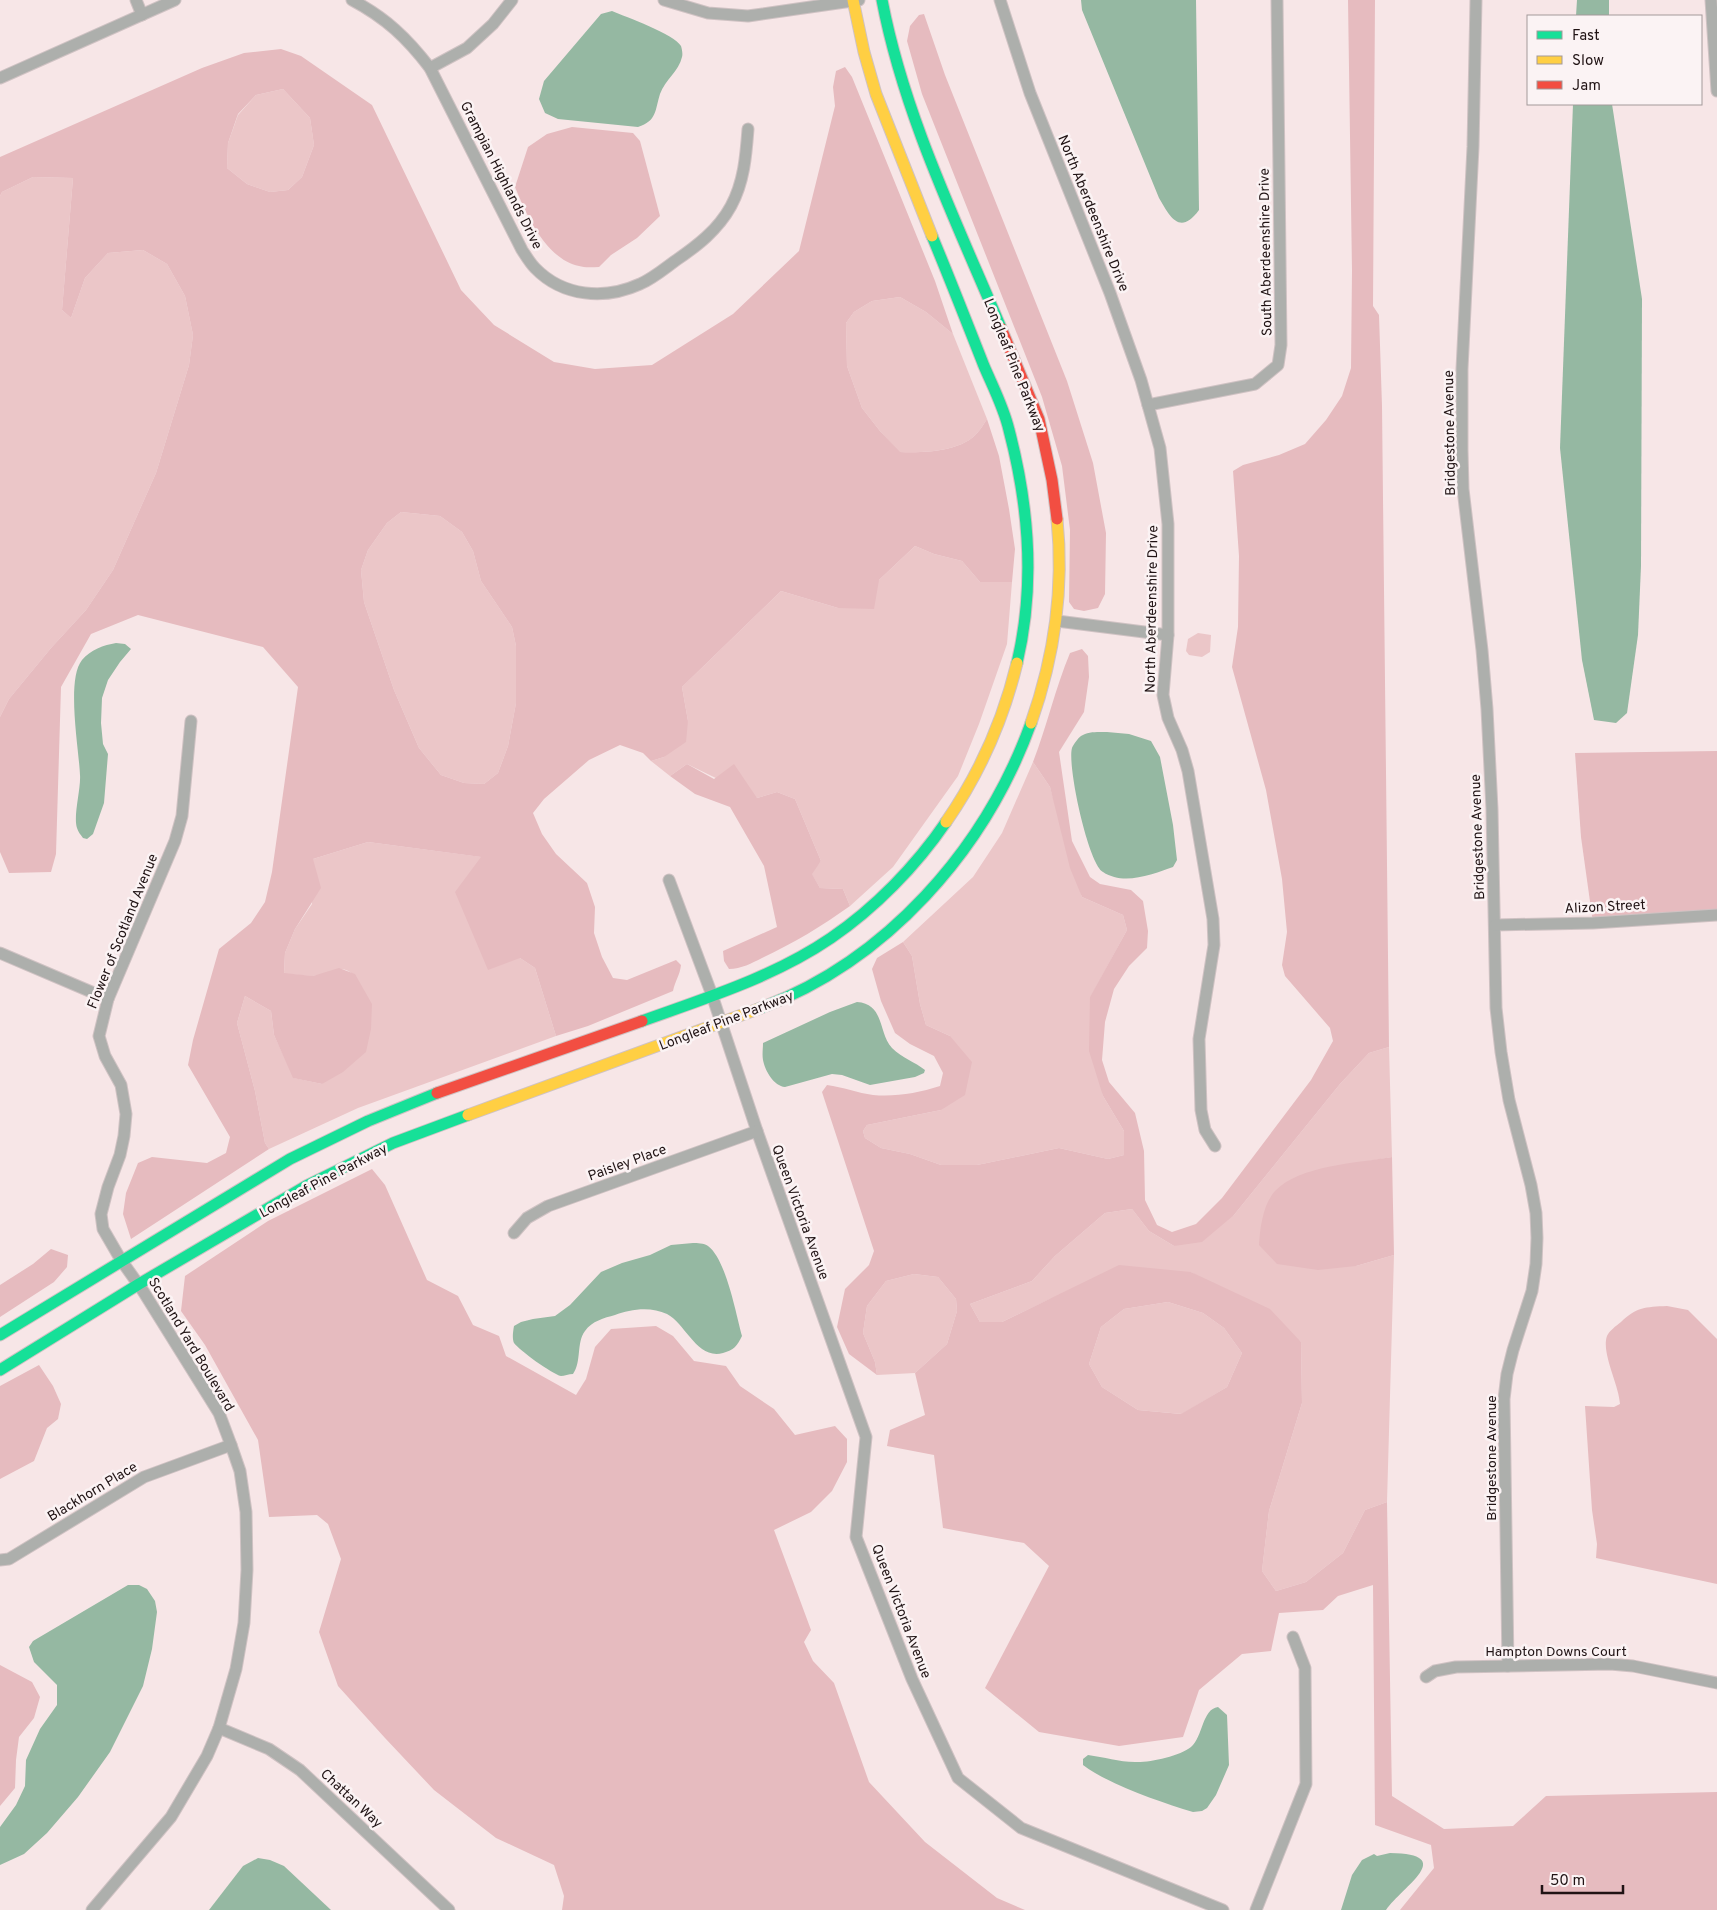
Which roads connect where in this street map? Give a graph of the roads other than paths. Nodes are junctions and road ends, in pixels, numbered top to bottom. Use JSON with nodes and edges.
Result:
{"nodes":[{"id":1,"x":136,"y":0,"type":"edge"},
{"id":2,"x":175,"y":0,"type":"edge"},
{"id":3,"x":352,"y":0,"type":"edge"},
{"id":4,"x":512,"y":0,"type":"edge"},
{"id":5,"x":664,"y":0,"type":"edge"},
{"id":6,"x":855,"y":0,"type":"edge"},
{"id":7,"x":882,"y":0,"type":"edge"},
{"id":8,"x":1000,"y":0,"type":"edge"},
{"id":9,"x":1277,"y":0,"type":"edge"},
{"id":10,"x":1476,"y":0,"type":"edge"},
{"id":11,"x":1711,"y":0,"type":"edge"},
{"id":12,"x":142,"y":15,"type":"junction"},
{"id":13,"x":430,"y":68,"type":"junction"},
{"id":14,"x":0,"y":78,"type":"edge"},
{"id":15,"x":1717,"y":91,"type":"edge"},
{"id":16,"x":748,"y":129,"type":"dead end"},
{"id":17,"x":1148,"y":405,"type":"junction"},
{"id":18,"x":1056,"y":621,"type":"junction"},
{"id":19,"x":1168,"y":635,"type":"junction"},
{"id":20,"x":191,"y":722,"type":"dead end"},
{"id":21,"x":669,"y":880,"type":"dead end"},
{"id":22,"x":1717,"y":915,"type":"edge"},
{"id":23,"x":1495,"y":925,"type":"junction"},
{"id":24,"x":0,"y":953,"type":"edge"},
{"id":25,"x":712,"y":995,"type":"junction"},
{"id":26,"x":108,"y":999,"type":"junction"},
{"id":27,"x":721,"y":1023,"type":"junction"},
{"id":28,"x":757,"y":1131,"type":"junction"},
{"id":29,"x":1215,"y":1146,"type":"dead end"},
{"id":30,"x":514,"y":1232,"type":"dead end"},
{"id":31,"x":121,"y":1260,"type":"junction"},
{"id":32,"x":139,"y":1284,"type":"junction"},
{"id":33,"x":0,"y":1334,"type":"edge"},
{"id":34,"x":0,"y":1370,"type":"edge"},
{"id":35,"x":231,"y":1445,"type":"junction"},
{"id":36,"x":0,"y":1560,"type":"edge"},
{"id":37,"x":1293,"y":1637,"type":"dead end"},
{"id":38,"x":1508,"y":1666,"type":"junction"},
{"id":39,"x":1426,"y":1677,"type":"dead end"},
{"id":40,"x":1717,"y":1683,"type":"edge"},
{"id":41,"x":219,"y":1728,"type":"junction"},
{"id":42,"x":92,"y":1910,"type":"edge"},
{"id":43,"x":449,"y":1910,"type":"edge"},
{"id":44,"x":1222,"y":1910,"type":"edge"},
{"id":45,"x":1256,"y":1910,"type":"edge"}],
"edges":[{"from":1,"to":12,"type":"street"},
{"from":2,"to":12,"type":"street"},
{"from":3,"to":13,"type":"street","name":"Grampian Highlands Drive"},
{"from":4,"to":13,"type":"street"},
{"from":5,"to":6,"type":"street"},
{"from":6,"to":25,"type":"main road","name":"Longleaf Pine Parkway"},
{"from":7,"to":18,"type":"main road","name":"Longleaf Pine Parkway"},
{"from":8,"to":17,"type":"street","name":"North Aberdeenshire Drive"},
{"from":9,"to":17,"type":"street","name":"South Aberdeenshire Drive"},
{"from":10,"to":23,"type":"street","name":"Bridgestone Avenue"},
{"from":11,"to":15,"type":"street"},
{"from":12,"to":14,"type":"street"},
{"from":13,"to":16,"type":"street","name":"Grampian Highlands Drive"},
{"from":17,"to":19,"type":"street","name":"North Aberdeenshire Drive"},
{"from":18,"to":19,"type":"street"},
{"from":18,"to":27,"type":"main road","name":"Longleaf Pine Parkway"},
{"from":19,"to":29,"type":"street","name":"North Aberdeenshire Drive"},
{"from":20,"to":26,"type":"street","name":"Flower of Scotland Avenue"},
{"from":21,"to":25,"type":"street","name":"Queen Victoria Avenue"},
{"from":22,"to":23,"type":"street","name":"Alizon Street"},
{"from":23,"to":38,"type":"street","name":"Bridgestone Avenue"},
{"from":24,"to":26,"type":"street"},
{"from":25,"to":27,"type":"street","name":"Queen Victoria Avenue"},
{"from":25,"to":31,"type":"main road","name":"Longleaf Pine Parkway"},
{"from":26,"to":31,"type":"street","name":"Flower of Scotland Avenue"},
{"from":27,"to":28,"type":"street","name":"Queen Victoria Avenue"},
{"from":27,"to":32,"type":"main road","name":"Longleaf Pine Parkway"},
{"from":28,"to":30,"type":"street","name":"Paisley Place"},
{"from":28,"to":44,"type":"street","name":"Queen Victoria Avenue"},
{"from":31,"to":32,"type":"street","name":"Scotland Yard Boulevard"},
{"from":31,"to":33,"type":"main road","name":"Longleaf Pine Parkway"},
{"from":32,"to":34,"type":"main road","name":"Longleaf Pine Parkway"},
{"from":32,"to":35,"type":"street","name":"Scotland Yard Boulevard"},
{"from":35,"to":36,"type":"street","name":"Blackhorn Place"},
{"from":35,"to":41,"type":"street","name":"Scotland Yard Boulevard"},
{"from":37,"to":45,"type":"street"},
{"from":38,"to":39,"type":"street","name":"Hampton Downs Court"},
{"from":38,"to":40,"type":"street","name":"Hampton Downs Court"},
{"from":41,"to":42,"type":"street","name":"Scotland Yard Boulevard"},
{"from":41,"to":43,"type":"street","name":"Chattan Way"}]}
